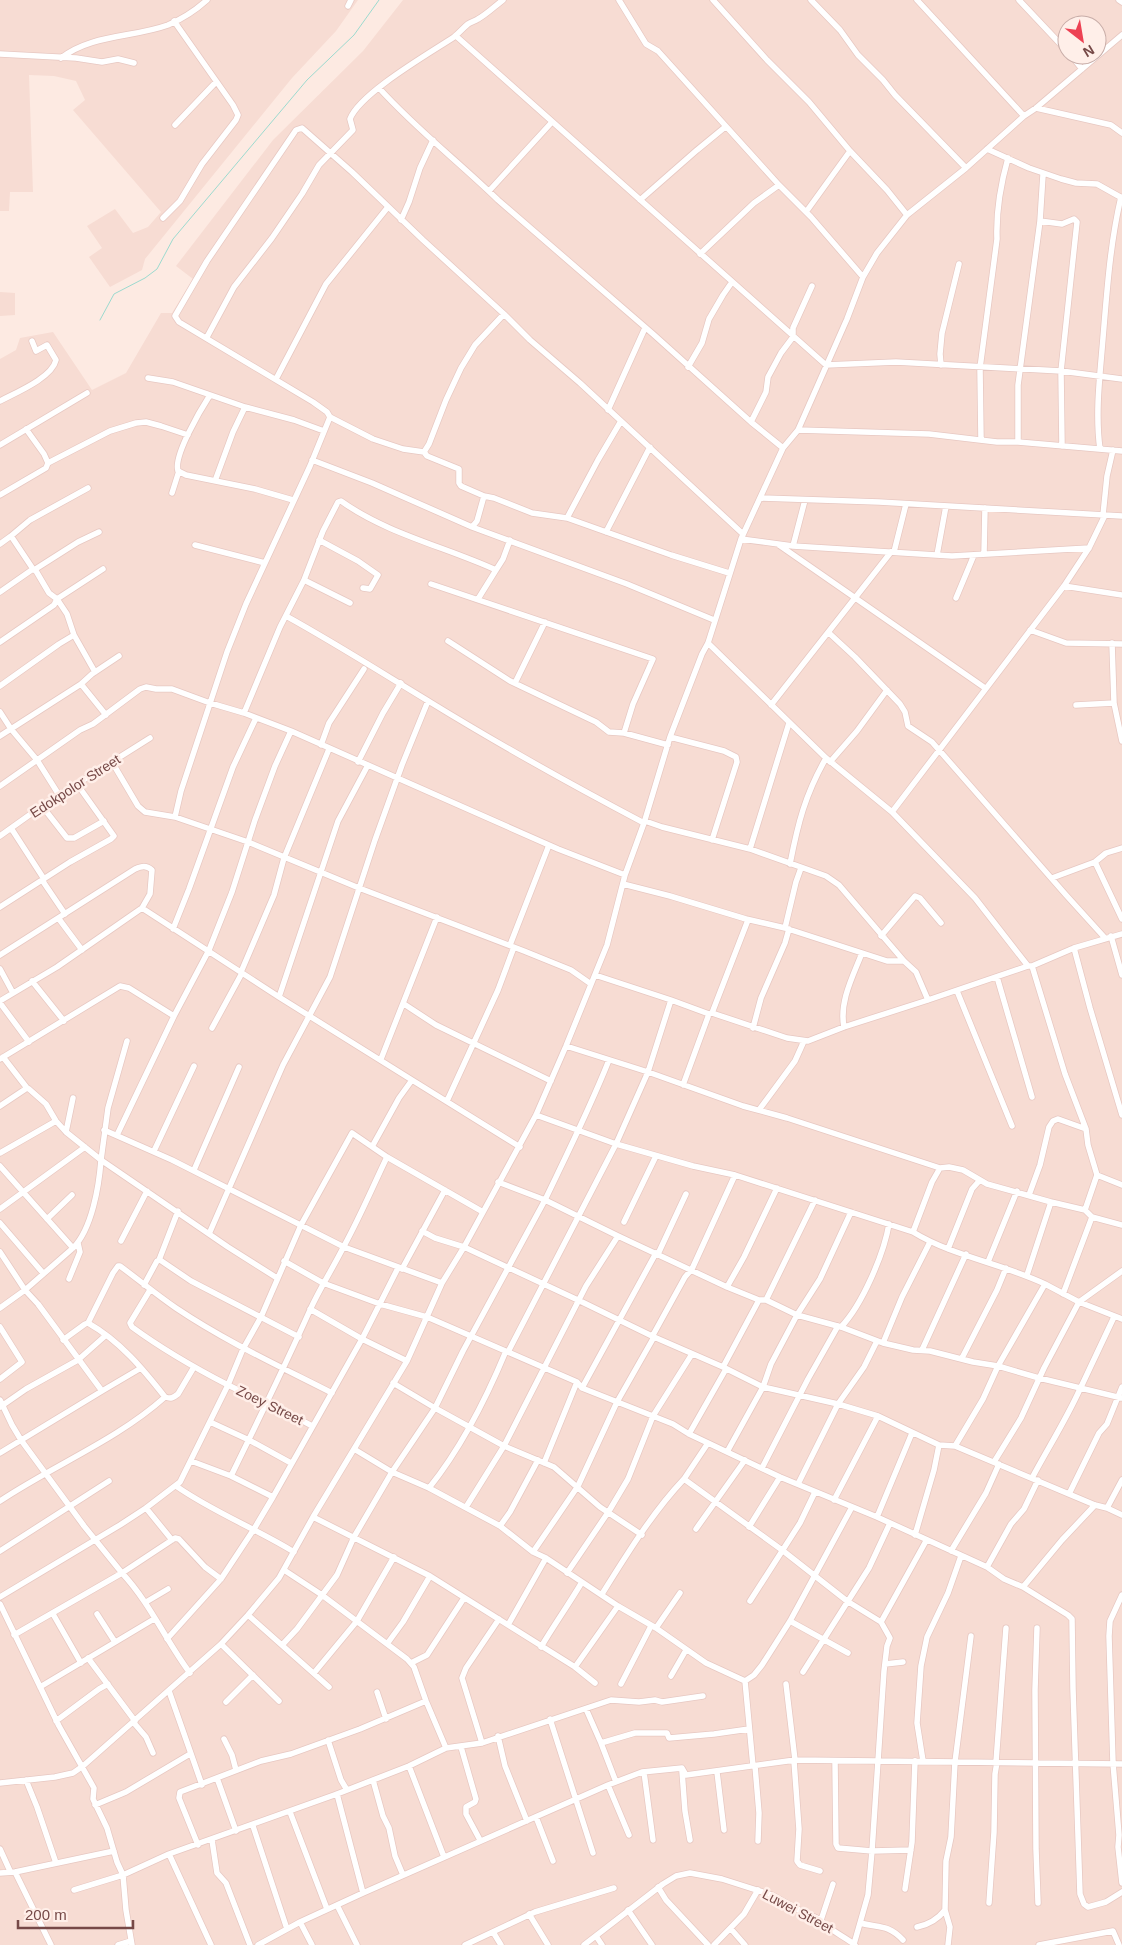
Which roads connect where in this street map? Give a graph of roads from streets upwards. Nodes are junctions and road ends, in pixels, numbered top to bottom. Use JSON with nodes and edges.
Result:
{"nodes":[{"id":1,"x":208,"y":0,"type":"edge"},
{"id":2,"x":503,"y":0,"type":"edge"},
{"id":3,"x":619,"y":0,"type":"edge"},
{"id":4,"x":713,"y":0,"type":"edge"},
{"id":5,"x":811,"y":0,"type":"edge"},
{"id":6,"x":916,"y":0,"type":"edge"},
{"id":7,"x":1018,"y":0,"type":"edge"},
{"id":8,"x":174,"y":21,"type":"junction"},
{"id":9,"x":1122,"y":35,"type":"edge"},
{"id":10,"x":456,"y":36,"type":"junction"},
{"id":11,"x":1057,"y":41,"type":"edge"},
{"id":12,"x":0,"y":54,"type":"edge"},
{"id":13,"x":61,"y":58,"type":"junction"},
{"id":14,"x":134,"y":63,"type":"dead end"},
{"id":15,"x":1079,"y":65,"type":"edge"},
{"id":16,"x":1082,"y":69,"type":"junction"},
{"id":17,"x":216,"y":82,"type":"junction"},
{"id":18,"x":379,"y":88,"type":"junction"},
{"id":19,"x":1036,"y":108,"type":"junction"},
{"id":20,"x":1024,"y":116,"type":"junction"},
{"id":21,"x":552,"y":122,"type":"junction"},
{"id":22,"x":175,"y":125,"type":"dead end"},
{"id":23,"x":725,"y":127,"type":"junction"},
{"id":24,"x":1122,"y":133,"type":"edge"},
{"id":25,"x":433,"y":140,"type":"junction"},
{"id":26,"x":987,"y":149,"type":"junction"},
{"id":27,"x":850,"y":151,"type":"junction"},
{"id":28,"x":332,"y":153,"type":"junction"},
{"id":29,"x":1008,"y":158,"type":"junction"},
{"id":30,"x":966,"y":168,"type":"junction"},
{"id":31,"x":1046,"y":174,"type":"junction"},
{"id":32,"x":779,"y":185,"type":"junction"},
{"id":33,"x":489,"y":191,"type":"junction"},
{"id":34,"x":1122,"y":198,"type":"edge"},
{"id":35,"x":640,"y":200,"type":"junction"},
{"id":36,"x":388,"y":207,"type":"junction"},
{"id":37,"x":806,"y":212,"type":"junction"},
{"id":38,"x":907,"y":215,"type":"junction"},
{"id":39,"x":163,"y":218,"type":"dead end"},
{"id":40,"x":401,"y":220,"type":"junction"},
{"id":41,"x":1040,"y":221,"type":"junction"},
{"id":42,"x":700,"y":254,"type":"junction"},
{"id":43,"x":959,"y":264,"type":"dead end"},
{"id":44,"x":863,"y":277,"type":"junction"},
{"id":45,"x":732,"y":282,"type":"junction"},
{"id":46,"x":812,"y":286,"type":"dead end"},
{"id":47,"x":504,"y":314,"type":"junction"},
{"id":48,"x":645,"y":328,"type":"junction"},
{"id":49,"x":207,"y":337,"type":"junction"},
{"id":50,"x":793,"y":337,"type":"junction"},
{"id":51,"x":32,"y":342,"type":"dead end"},
{"id":52,"x":826,"y":365,"type":"junction"},
{"id":53,"x":941,"y":365,"type":"junction"},
{"id":54,"x":688,"y":366,"type":"junction"},
{"id":55,"x":980,"y":368,"type":"junction"},
{"id":56,"x":1020,"y":368,"type":"junction"},
{"id":57,"x":1061,"y":371,"type":"junction"},
{"id":58,"x":1100,"y":375,"type":"junction"},
{"id":59,"x":148,"y":378,"type":"dead end"},
{"id":60,"x":1122,"y":378,"type":"edge"},
{"id":61,"x":276,"y":379,"type":"junction"},
{"id":62,"x":87,"y":393,"type":"dead end"},
{"id":63,"x":210,"y":395,"type":"junction"},
{"id":64,"x":0,"y":401,"type":"edge"},
{"id":65,"x":246,"y":407,"type":"junction"},
{"id":66,"x":608,"y":410,"type":"junction"},
{"id":67,"x":330,"y":417,"type":"junction"},
{"id":68,"x":621,"y":421,"type":"junction"},
{"id":69,"x":750,"y":422,"type":"junction"},
{"id":70,"x":26,"y":430,"type":"junction"},
{"id":71,"x":798,"y":430,"type":"junction"},
{"id":72,"x":324,"y":431,"type":"junction"},
{"id":73,"x":188,"y":435,"type":"junction"},
{"id":74,"x":981,"y":440,"type":"junction"},
{"id":75,"x":1018,"y":442,"type":"junction"},
{"id":76,"x":0,"y":445,"type":"edge"},
{"id":77,"x":1062,"y":446,"type":"junction"},
{"id":78,"x":650,"y":448,"type":"junction"},
{"id":79,"x":784,"y":448,"type":"junction"},
{"id":80,"x":1100,"y":449,"type":"junction"},
{"id":81,"x":1113,"y":450,"type":"junction"},
{"id":82,"x":1122,"y":451,"type":"edge"},
{"id":83,"x":424,"y":452,"type":"junction"},
{"id":84,"x":312,"y":460,"type":"junction"},
{"id":85,"x":48,"y":464,"type":"junction"},
{"id":86,"x":178,"y":472,"type":"junction"},
{"id":87,"x":215,"y":481,"type":"junction"},
{"id":88,"x":88,"y":488,"type":"dead end"},
{"id":89,"x":172,"y":493,"type":"dead end"},
{"id":90,"x":0,"y":495,"type":"edge"},
{"id":91,"x":484,"y":496,"type":"junction"},
{"id":92,"x":760,"y":498,"type":"junction"},
{"id":93,"x":293,"y":500,"type":"junction"},
{"id":94,"x":805,"y":500,"type":"junction"},
{"id":95,"x":906,"y":504,"type":"junction"},
{"id":96,"x":946,"y":506,"type":"junction"},
{"id":97,"x":985,"y":508,"type":"junction"},
{"id":98,"x":1104,"y":515,"type":"junction"},
{"id":99,"x":1122,"y":516,"type":"edge"},
{"id":100,"x":567,"y":518,"type":"junction"},
{"id":101,"x":472,"y":527,"type":"junction"},
{"id":102,"x":99,"y":532,"type":"dead end"},
{"id":103,"x":606,"y":532,"type":"junction"},
{"id":104,"x":11,"y":536,"type":"junction"},
{"id":105,"x":742,"y":536,"type":"junction"},
{"id":106,"x":319,"y":540,"type":"junction"},
{"id":107,"x":510,"y":540,"type":"junction"},
{"id":108,"x":0,"y":544,"type":"edge"},
{"id":109,"x":778,"y":544,"type":"junction"},
{"id":110,"x":195,"y":545,"type":"dead end"},
{"id":111,"x":793,"y":546,"type":"junction"},
{"id":112,"x":1089,"y":548,"type":"junction"},
{"id":113,"x":892,"y":552,"type":"junction"},
{"id":114,"x":984,"y":554,"type":"junction"},
{"id":115,"x":937,"y":555,"type":"junction"},
{"id":116,"x":974,"y":555,"type":"junction"},
{"id":117,"x":265,"y":563,"type":"junction"},
{"id":118,"x":34,"y":569,"type":"junction"},
{"id":119,"x":103,"y":570,"type":"dead end"},
{"id":120,"x":496,"y":570,"type":"junction"},
{"id":121,"x":729,"y":573,"type":"junction"},
{"id":122,"x":304,"y":580,"type":"junction"},
{"id":123,"x":431,"y":584,"type":"dead end"},
{"id":124,"x":1064,"y":586,"type":"junction"},
{"id":125,"x":363,"y":588,"type":"dead end"},
{"id":126,"x":0,"y":592,"type":"edge"},
{"id":127,"x":1122,"y":595,"type":"edge"},
{"id":128,"x":855,"y":598,"type":"junction"},
{"id":129,"x":956,"y":598,"type":"dead end"},
{"id":130,"x":57,"y":599,"type":"junction"},
{"id":131,"x":478,"y":599,"type":"junction"},
{"id":132,"x":350,"y":603,"type":"dead end"},
{"id":133,"x":286,"y":616,"type":"junction"},
{"id":134,"x":714,"y":620,"type":"junction"},
{"id":135,"x":545,"y":622,"type":"junction"},
{"id":136,"x":1030,"y":630,"type":"junction"},
{"id":137,"x":829,"y":633,"type":"junction"},
{"id":138,"x":74,"y":635,"type":"junction"},
{"id":139,"x":448,"y":641,"type":"dead end"},
{"id":140,"x":0,"y":642,"type":"edge"},
{"id":141,"x":708,"y":643,"type":"junction"},
{"id":142,"x":1112,"y":643,"type":"junction"},
{"id":143,"x":1122,"y":644,"type":"edge"},
{"id":144,"x":120,"y":656,"type":"dead end"},
{"id":145,"x":364,"y":669,"type":"dead end"},
{"id":146,"x":95,"y":672,"type":"junction"},
{"id":147,"x":401,"y":683,"type":"junction"},
{"id":148,"x":515,"y":683,"type":"junction"},
{"id":149,"x":81,"y":684,"type":"junction"},
{"id":150,"x":0,"y":686,"type":"edge"},
{"id":151,"x":985,"y":688,"type":"junction"},
{"id":152,"x":887,"y":690,"type":"junction"},
{"id":153,"x":428,"y":701,"type":"junction"},
{"id":154,"x":210,"y":703,"type":"junction"},
{"id":155,"x":1114,"y":703,"type":"junction"},
{"id":156,"x":771,"y":705,"type":"junction"},
{"id":157,"x":1076,"y":705,"type":"dead end"},
{"id":158,"x":0,"y":712,"type":"edge"},
{"id":159,"x":244,"y":713,"type":"junction"},
{"id":160,"x":106,"y":715,"type":"junction"},
{"id":161,"x":256,"y":718,"type":"junction"},
{"id":162,"x":789,"y":723,"type":"junction"},
{"id":163,"x":11,"y":729,"type":"junction"},
{"id":164,"x":292,"y":731,"type":"junction"},
{"id":165,"x":624,"y":733,"type":"junction"},
{"id":166,"x":0,"y":736,"type":"edge"},
{"id":167,"x":670,"y":737,"type":"junction"},
{"id":168,"x":150,"y":738,"type":"dead end"},
{"id":169,"x":1122,"y":741,"type":"edge"},
{"id":170,"x":321,"y":745,"type":"junction"},
{"id":171,"x":668,"y":745,"type":"junction"},
{"id":172,"x":330,"y":749,"type":"junction"},
{"id":173,"x":938,"y":750,"type":"junction"},
{"id":174,"x":37,"y":760,"type":"junction"},
{"id":175,"x":828,"y":760,"type":"junction"},
{"id":176,"x":112,"y":762,"type":"junction"},
{"id":177,"x":358,"y":762,"type":"junction"},
{"id":178,"x":368,"y":765,"type":"junction"},
{"id":179,"x":398,"y":778,"type":"junction"},
{"id":180,"x":77,"y":784,"type":"junction"},
{"id":181,"x":0,"y":786,"type":"edge"},
{"id":182,"x":59,"y":795,"type":"junction"},
{"id":183,"x":42,"y":806,"type":"junction"},
{"id":184,"x":892,"y":812,"type":"junction"},
{"id":185,"x":175,"y":816,"type":"junction"},
{"id":186,"x":104,"y":821,"type":"junction"},
{"id":187,"x":645,"y":822,"type":"junction"},
{"id":188,"x":11,"y":828,"type":"junction"},
{"id":189,"x":211,"y":830,"type":"junction"},
{"id":190,"x":0,"y":836,"type":"edge"},
{"id":191,"x":712,"y":840,"type":"junction"},
{"id":192,"x":248,"y":842,"type":"junction"},
{"id":193,"x":549,"y":845,"type":"junction"},
{"id":194,"x":1122,"y":848,"type":"edge"},
{"id":195,"x":750,"y":849,"type":"junction"},
{"id":196,"x":284,"y":858,"type":"junction"},
{"id":197,"x":1095,"y":862,"type":"junction"},
{"id":198,"x":790,"y":864,"type":"junction"},
{"id":199,"x":801,"y":868,"type":"junction"},
{"id":200,"x":322,"y":872,"type":"junction"},
{"id":201,"x":625,"y":875,"type":"junction"},
{"id":202,"x":1052,"y":878,"type":"junction"},
{"id":203,"x":43,"y":880,"type":"junction"},
{"id":204,"x":623,"y":884,"type":"junction"},
{"id":205,"x":359,"y":888,"type":"junction"},
{"id":206,"x":0,"y":907,"type":"edge"},
{"id":207,"x":142,"y":908,"type":"junction"},
{"id":208,"x":65,"y":914,"type":"junction"},
{"id":209,"x":437,"y":917,"type":"junction"},
{"id":210,"x":59,"y":919,"type":"junction"},
{"id":211,"x":1122,"y":919,"type":"edge"},
{"id":212,"x":748,"y":920,"type":"junction"},
{"id":213,"x":942,"y":923,"type":"dead end"},
{"id":214,"x":787,"y":928,"type":"junction"},
{"id":215,"x":173,"y":929,"type":"junction"},
{"id":216,"x":1122,"y":934,"type":"edge"},
{"id":217,"x":881,"y":936,"type":"junction"},
{"id":218,"x":1108,"y":937,"type":"junction"},
{"id":219,"x":512,"y":946,"type":"junction"},
{"id":220,"x":1074,"y":948,"type":"junction"},
{"id":221,"x":82,"y":950,"type":"junction"},
{"id":222,"x":209,"y":950,"type":"junction"},
{"id":223,"x":862,"y":953,"type":"junction"},
{"id":224,"x":0,"y":954,"type":"edge"},
{"id":225,"x":904,"y":961,"type":"junction"},
{"id":226,"x":1030,"y":966,"type":"junction"},
{"id":227,"x":0,"y":969,"type":"edge"},
{"id":228,"x":242,"y":972,"type":"junction"},
{"id":229,"x":1122,"y":974,"type":"edge"},
{"id":230,"x":595,"y":975,"type":"junction"},
{"id":231,"x":998,"y":977,"type":"junction"},
{"id":232,"x":32,"y":981,"type":"junction"},
{"id":233,"x":591,"y":984,"type":"junction"},
{"id":234,"x":957,"y":991,"type":"junction"},
{"id":235,"x":13,"y":992,"type":"junction"},
{"id":236,"x":279,"y":997,"type":"junction"},
{"id":237,"x":671,"y":1000,"type":"junction"},
{"id":238,"x":928,"y":1000,"type":"junction"},
{"id":239,"x":0,"y":1002,"type":"edge"},
{"id":240,"x":404,"y":1004,"type":"junction"},
{"id":241,"x":710,"y":1014,"type":"junction"},
{"id":242,"x":309,"y":1015,"type":"junction"},
{"id":243,"x":174,"y":1016,"type":"junction"},
{"id":244,"x":64,"y":1021,"type":"junction"},
{"id":245,"x":844,"y":1027,"type":"junction"},
{"id":246,"x":212,"y":1028,"type":"dead end"},
{"id":247,"x":753,"y":1028,"type":"junction"},
{"id":248,"x":804,"y":1041,"type":"junction"},
{"id":249,"x":29,"y":1042,"type":"junction"},
{"id":250,"x":128,"y":1042,"type":"dead end"},
{"id":251,"x":473,"y":1044,"type":"junction"},
{"id":252,"x":566,"y":1046,"type":"junction"},
{"id":253,"x":2,"y":1058,"type":"edge"},
{"id":254,"x":380,"y":1059,"type":"junction"},
{"id":255,"x":610,"y":1060,"type":"junction"},
{"id":256,"x":194,"y":1066,"type":"dead end"},
{"id":257,"x":239,"y":1067,"type":"dead end"},
{"id":258,"x":648,"y":1072,"type":"junction"},
{"id":259,"x":412,"y":1080,"type":"junction"},
{"id":260,"x":551,"y":1081,"type":"junction"},
{"id":261,"x":683,"y":1085,"type":"junction"},
{"id":262,"x":27,"y":1088,"type":"junction"},
{"id":263,"x":1032,"y":1097,"type":"dead end"},
{"id":264,"x":73,"y":1098,"type":"dead end"},
{"id":265,"x":446,"y":1101,"type":"junction"},
{"id":266,"x":0,"y":1106,"type":"edge"},
{"id":267,"x":759,"y":1110,"type":"junction"},
{"id":268,"x":536,"y":1115,"type":"junction"},
{"id":269,"x":1122,"y":1115,"type":"edge"},
{"id":270,"x":56,"y":1121,"type":"junction"},
{"id":271,"x":1012,"y":1126,"type":"dead end"},
{"id":272,"x":1086,"y":1129,"type":"junction"},
{"id":273,"x":104,"y":1130,"type":"junction"},
{"id":274,"x":578,"y":1130,"type":"junction"},
{"id":275,"x":66,"y":1132,"type":"junction"},
{"id":276,"x":117,"y":1135,"type":"junction"},
{"id":277,"x":616,"y":1144,"type":"junction"},
{"id":278,"x":373,"y":1146,"type":"junction"},
{"id":279,"x":85,"y":1147,"type":"junction"},
{"id":280,"x":520,"y":1147,"type":"junction"},
{"id":281,"x":154,"y":1151,"type":"junction"},
{"id":282,"x":0,"y":1153,"type":"edge"},
{"id":283,"x":387,"y":1156,"type":"junction"},
{"id":284,"x":656,"y":1156,"type":"junction"},
{"id":285,"x":101,"y":1160,"type":"junction"},
{"id":286,"x":0,"y":1166,"type":"edge"},
{"id":287,"x":940,"y":1168,"type":"junction"},
{"id":288,"x":194,"y":1170,"type":"junction"},
{"id":289,"x":735,"y":1175,"type":"junction"},
{"id":290,"x":1097,"y":1176,"type":"junction"},
{"id":291,"x":980,"y":1180,"type":"junction"},
{"id":292,"x":498,"y":1182,"type":"junction"},
{"id":293,"x":1122,"y":1185,"type":"edge"},
{"id":294,"x":229,"y":1188,"type":"junction"},
{"id":295,"x":777,"y":1188,"type":"junction"},
{"id":296,"x":445,"y":1190,"type":"junction"},
{"id":297,"x":147,"y":1191,"type":"junction"},
{"id":298,"x":1017,"y":1191,"type":"junction"},
{"id":299,"x":24,"y":1193,"type":"junction"},
{"id":300,"x":686,"y":1194,"type":"dead end"},
{"id":301,"x":72,"y":1195,"type":"dead end"},
{"id":302,"x":1029,"y":1195,"type":"junction"},
{"id":303,"x":545,"y":1200,"type":"junction"},
{"id":304,"x":815,"y":1200,"type":"junction"},
{"id":305,"x":1051,"y":1202,"type":"junction"},
{"id":306,"x":0,"y":1210,"type":"edge"},
{"id":307,"x":1085,"y":1210,"type":"junction"},
{"id":308,"x":178,"y":1211,"type":"junction"},
{"id":309,"x":483,"y":1212,"type":"junction"},
{"id":310,"x":851,"y":1212,"type":"junction"},
{"id":311,"x":579,"y":1217,"type":"junction"},
{"id":312,"x":1092,"y":1217,"type":"junction"},
{"id":313,"x":47,"y":1219,"type":"junction"},
{"id":314,"x":624,"y":1222,"type":"dead end"},
{"id":315,"x":0,"y":1223,"type":"edge"},
{"id":316,"x":889,"y":1224,"type":"junction"},
{"id":317,"x":301,"y":1225,"type":"junction"},
{"id":318,"x":1122,"y":1225,"type":"edge"},
{"id":319,"x":422,"y":1231,"type":"junction"},
{"id":320,"x":913,"y":1232,"type":"junction"},
{"id":321,"x":209,"y":1234,"type":"junction"},
{"id":322,"x":618,"y":1236,"type":"junction"},
{"id":323,"x":121,"y":1241,"type":"dead end"},
{"id":324,"x":930,"y":1242,"type":"junction"},
{"id":325,"x":76,"y":1246,"type":"junction"},
{"id":326,"x":344,"y":1247,"type":"junction"},
{"id":327,"x":464,"y":1247,"type":"junction"},
{"id":328,"x":948,"y":1249,"type":"junction"},
{"id":329,"x":0,"y":1252,"type":"edge"},
{"id":330,"x":657,"y":1253,"type":"junction"},
{"id":331,"x":966,"y":1254,"type":"junction"},
{"id":332,"x":159,"y":1260,"type":"junction"},
{"id":333,"x":284,"y":1261,"type":"junction"},
{"id":334,"x":988,"y":1262,"type":"junction"},
{"id":335,"x":400,"y":1268,"type":"junction"},
{"id":336,"x":508,"y":1268,"type":"junction"},
{"id":337,"x":1006,"y":1268,"type":"junction"},
{"id":338,"x":692,"y":1269,"type":"junction"},
{"id":339,"x":1122,"y":1271,"type":"edge"},
{"id":340,"x":43,"y":1273,"type":"junction"},
{"id":341,"x":1027,"y":1275,"type":"junction"},
{"id":342,"x":277,"y":1278,"type":"junction"},
{"id":343,"x":69,"y":1279,"type":"dead end"},
{"id":344,"x":323,"y":1283,"type":"junction"},
{"id":345,"x":442,"y":1283,"type":"junction"},
{"id":346,"x":544,"y":1284,"type":"junction"},
{"id":347,"x":1046,"y":1284,"type":"junction"},
{"id":348,"x":144,"y":1285,"type":"junction"},
{"id":349,"x":728,"y":1286,"type":"junction"},
{"id":350,"x":25,"y":1290,"type":"junction"},
{"id":351,"x":150,"y":1290,"type":"junction"},
{"id":352,"x":1063,"y":1294,"type":"junction"},
{"id":353,"x":580,"y":1300,"type":"junction"},
{"id":354,"x":762,"y":1300,"type":"junction"},
{"id":355,"x":1079,"y":1302,"type":"junction"},
{"id":356,"x":380,"y":1304,"type":"junction"},
{"id":357,"x":0,"y":1308,"type":"edge"},
{"id":358,"x":310,"y":1309,"type":"junction"},
{"id":359,"x":797,"y":1315,"type":"junction"},
{"id":360,"x":261,"y":1317,"type":"junction"},
{"id":361,"x":427,"y":1317,"type":"junction"},
{"id":362,"x":1114,"y":1317,"type":"junction"},
{"id":363,"x":1122,"y":1319,"type":"edge"},
{"id":364,"x":618,"y":1320,"type":"junction"},
{"id":365,"x":88,"y":1323,"type":"junction"},
{"id":366,"x":0,"y":1327,"type":"edge"},
{"id":367,"x":840,"y":1327,"type":"junction"},
{"id":368,"x":105,"y":1336,"type":"junction"},
{"id":369,"x":472,"y":1336,"type":"junction"},
{"id":370,"x":653,"y":1336,"type":"junction"},
{"id":371,"x":298,"y":1337,"type":"junction"},
{"id":372,"x":362,"y":1339,"type":"junction"},
{"id":373,"x":63,"y":1340,"type":"junction"},
{"id":374,"x":880,"y":1342,"type":"junction"},
{"id":375,"x":244,"y":1348,"type":"junction"},
{"id":376,"x":922,"y":1350,"type":"junction"},
{"id":377,"x":507,"y":1351,"type":"junction"},
{"id":378,"x":692,"y":1354,"type":"junction"},
{"id":379,"x":962,"y":1358,"type":"junction"},
{"id":380,"x":78,"y":1360,"type":"junction"},
{"id":381,"x":407,"y":1361,"type":"junction"},
{"id":382,"x":998,"y":1366,"type":"junction"},
{"id":383,"x":194,"y":1367,"type":"junction"},
{"id":384,"x":282,"y":1367,"type":"junction"},
{"id":385,"x":141,"y":1368,"type":"junction"},
{"id":386,"x":544,"y":1368,"type":"junction"},
{"id":387,"x":725,"y":1368,"type":"junction"},
{"id":388,"x":0,"y":1378,"type":"edge"},
{"id":389,"x":1039,"y":1378,"type":"junction"},
{"id":390,"x":393,"y":1383,"type":"junction"},
{"id":391,"x":228,"y":1385,"type":"junction"},
{"id":392,"x":579,"y":1385,"type":"junction"},
{"id":393,"x":763,"y":1387,"type":"junction"},
{"id":394,"x":1122,"y":1387,"type":"edge"},
{"id":395,"x":1080,"y":1388,"type":"junction"},
{"id":396,"x":102,"y":1392,"type":"junction"},
{"id":397,"x":332,"y":1393,"type":"junction"},
{"id":398,"x":801,"y":1395,"type":"junction"},
{"id":399,"x":165,"y":1397,"type":"junction"},
{"id":400,"x":1120,"y":1397,"type":"edge"},
{"id":401,"x":617,"y":1402,"type":"junction"},
{"id":402,"x":1,"y":1404,"type":"edge"},
{"id":403,"x":267,"y":1404,"type":"junction"},
{"id":404,"x":838,"y":1404,"type":"junction"},
{"id":405,"x":435,"y":1408,"type":"junction"},
{"id":406,"x":653,"y":1416,"type":"junction"},
{"id":407,"x":878,"y":1416,"type":"junction"},
{"id":408,"x":210,"y":1422,"type":"junction"},
{"id":409,"x":312,"y":1426,"type":"junction"},
{"id":410,"x":468,"y":1426,"type":"junction"},
{"id":411,"x":689,"y":1434,"type":"junction"},
{"id":412,"x":912,"y":1434,"type":"junction"},
{"id":413,"x":21,"y":1440,"type":"junction"},
{"id":414,"x":249,"y":1440,"type":"junction"},
{"id":415,"x":708,"y":1443,"type":"junction"},
{"id":416,"x":939,"y":1445,"type":"junction"},
{"id":417,"x":504,"y":1446,"type":"junction"},
{"id":418,"x":955,"y":1446,"type":"junction"},
{"id":419,"x":354,"y":1448,"type":"junction"},
{"id":420,"x":727,"y":1452,"type":"junction"},
{"id":421,"x":0,"y":1453,"type":"edge"},
{"id":422,"x":745,"y":1460,"type":"junction"},
{"id":423,"x":191,"y":1461,"type":"junction"},
{"id":424,"x":541,"y":1462,"type":"junction"},
{"id":425,"x":292,"y":1463,"type":"junction"},
{"id":426,"x":997,"y":1463,"type":"junction"},
{"id":427,"x":762,"y":1468,"type":"junction"},
{"id":428,"x":46,"y":1472,"type":"junction"},
{"id":429,"x":392,"y":1472,"type":"junction"},
{"id":430,"x":231,"y":1476,"type":"junction"},
{"id":431,"x":780,"y":1476,"type":"junction"},
{"id":432,"x":684,"y":1479,"type":"junction"},
{"id":433,"x":1035,"y":1479,"type":"junction"},
{"id":434,"x":1122,"y":1480,"type":"edge"},
{"id":435,"x":109,"y":1481,"type":"dead end"},
{"id":436,"x":798,"y":1484,"type":"junction"},
{"id":437,"x":176,"y":1486,"type":"junction"},
{"id":438,"x":578,"y":1486,"type":"junction"},
{"id":439,"x":430,"y":1488,"type":"junction"},
{"id":440,"x":815,"y":1492,"type":"junction"},
{"id":441,"x":1069,"y":1494,"type":"junction"},
{"id":442,"x":273,"y":1497,"type":"junction"},
{"id":443,"x":834,"y":1500,"type":"junction"},
{"id":444,"x":0,"y":1501,"type":"edge"},
{"id":445,"x":717,"y":1502,"type":"junction"},
{"id":446,"x":1095,"y":1506,"type":"junction"},
{"id":447,"x":70,"y":1507,"type":"junction"},
{"id":448,"x":466,"y":1507,"type":"junction"},
{"id":449,"x":852,"y":1507,"type":"junction"},
{"id":450,"x":146,"y":1508,"type":"junction"},
{"id":451,"x":1107,"y":1508,"type":"junction"},
{"id":452,"x":609,"y":1512,"type":"junction"},
{"id":453,"x":1122,"y":1515,"type":"edge"},
{"id":454,"x":313,"y":1517,"type":"junction"},
{"id":455,"x":877,"y":1517,"type":"junction"},
{"id":456,"x":890,"y":1523,"type":"junction"},
{"id":457,"x":500,"y":1526,"type":"junction"},
{"id":458,"x":749,"y":1526,"type":"junction"},
{"id":459,"x":254,"y":1529,"type":"junction"},
{"id":460,"x":696,"y":1529,"type":"dead end"},
{"id":461,"x":642,"y":1535,"type":"junction"},
{"id":462,"x":915,"y":1535,"type":"junction"},
{"id":463,"x":354,"y":1537,"type":"junction"},
{"id":464,"x":94,"y":1540,"type":"junction"},
{"id":465,"x":172,"y":1540,"type":"junction"},
{"id":466,"x":926,"y":1541,"type":"junction"},
{"id":467,"x":782,"y":1550,"type":"junction"},
{"id":468,"x":0,"y":1551,"type":"edge"},
{"id":469,"x":952,"y":1551,"type":"junction"},
{"id":470,"x":294,"y":1552,"type":"junction"},
{"id":471,"x":533,"y":1552,"type":"junction"},
{"id":472,"x":961,"y":1556,"type":"junction"},
{"id":473,"x":394,"y":1557,"type":"junction"},
{"id":474,"x":546,"y":1558,"type":"junction"},
{"id":475,"x":986,"y":1567,"type":"junction"},
{"id":476,"x":284,"y":1570,"type":"junction"},
{"id":477,"x":122,"y":1573,"type":"junction"},
{"id":478,"x":567,"y":1573,"type":"junction"},
{"id":479,"x":430,"y":1576,"type":"junction"},
{"id":480,"x":814,"y":1577,"type":"junction"},
{"id":481,"x":221,"y":1579,"type":"junction"},
{"id":482,"x":582,"y":1582,"type":"junction"},
{"id":483,"x":1023,"y":1587,"type":"junction"},
{"id":484,"x":168,"y":1589,"type":"dead end"},
{"id":485,"x":602,"y":1594,"type":"junction"},
{"id":486,"x":680,"y":1594,"type":"dead end"},
{"id":487,"x":322,"y":1595,"type":"junction"},
{"id":488,"x":1122,"y":1595,"type":"edge"},
{"id":489,"x":0,"y":1598,"type":"edge"},
{"id":490,"x":464,"y":1598,"type":"junction"},
{"id":491,"x":750,"y":1601,"type":"dead end"},
{"id":492,"x":847,"y":1601,"type":"junction"},
{"id":493,"x":146,"y":1602,"type":"junction"},
{"id":494,"x":0,"y":1604,"type":"edge"},
{"id":495,"x":618,"y":1606,"type":"junction"},
{"id":496,"x":2,"y":1612,"type":"edge"},
{"id":497,"x":53,"y":1614,"type":"junction"},
{"id":498,"x":97,"y":1614,"type":"dead end"},
{"id":499,"x":248,"y":1615,"type":"junction"},
{"id":500,"x":154,"y":1619,"type":"junction"},
{"id":501,"x":499,"y":1619,"type":"junction"},
{"id":502,"x":790,"y":1621,"type":"junction"},
{"id":503,"x":357,"y":1622,"type":"junction"},
{"id":504,"x":881,"y":1622,"type":"junction"},
{"id":505,"x":508,"y":1625,"type":"junction"},
{"id":506,"x":654,"y":1627,"type":"junction"},
{"id":507,"x":1006,"y":1628,"type":"dead end"},
{"id":508,"x":1037,"y":1628,"type":"dead end"},
{"id":509,"x":14,"y":1635,"type":"junction"},
{"id":510,"x":971,"y":1636,"type":"dead end"},
{"id":511,"x":167,"y":1639,"type":"junction"},
{"id":512,"x":824,"y":1639,"type":"junction"},
{"id":513,"x":115,"y":1642,"type":"junction"},
{"id":514,"x":222,"y":1644,"type":"junction"},
{"id":515,"x":283,"y":1644,"type":"junction"},
{"id":516,"x":387,"y":1644,"type":"junction"},
{"id":517,"x":541,"y":1647,"type":"junction"},
{"id":518,"x":686,"y":1650,"type":"junction"},
{"id":519,"x":848,"y":1653,"type":"dead end"},
{"id":520,"x":88,"y":1658,"type":"junction"},
{"id":521,"x":903,"y":1662,"type":"dead end"},
{"id":522,"x":81,"y":1663,"type":"junction"},
{"id":523,"x":411,"y":1663,"type":"junction"},
{"id":524,"x":885,"y":1664,"type":"junction"},
{"id":525,"x":575,"y":1667,"type":"junction"},
{"id":526,"x":803,"y":1672,"type":"dead end"},
{"id":527,"x":190,"y":1673,"type":"junction"},
{"id":528,"x":314,"y":1673,"type":"junction"},
{"id":529,"x":253,"y":1675,"type":"junction"},
{"id":530,"x":671,"y":1676,"type":"dead end"},
{"id":531,"x":745,"y":1681,"type":"junction"},
{"id":532,"x":595,"y":1683,"type":"dead end"},
{"id":533,"x":108,"y":1684,"type":"junction"},
{"id":534,"x":621,"y":1684,"type":"dead end"},
{"id":535,"x":786,"y":1684,"type":"dead end"},
{"id":536,"x":40,"y":1687,"type":"junction"},
{"id":537,"x":329,"y":1687,"type":"dead end"},
{"id":538,"x":169,"y":1691,"type":"junction"},
{"id":539,"x":377,"y":1692,"type":"dead end"},
{"id":540,"x":703,"y":1696,"type":"dead end"},
{"id":541,"x":278,"y":1701,"type":"dead end"},
{"id":542,"x":426,"y":1701,"type":"junction"},
{"id":543,"x":226,"y":1702,"type":"dead end"},
{"id":544,"x":586,"y":1709,"type":"junction"},
{"id":545,"x":386,"y":1719,"type":"junction"},
{"id":546,"x":550,"y":1719,"type":"junction"},
{"id":547,"x":56,"y":1720,"type":"junction"},
{"id":548,"x":135,"y":1722,"type":"junction"},
{"id":549,"x":748,"y":1729,"type":"junction"},
{"id":550,"x":498,"y":1736,"type":"junction"},
{"id":551,"x":224,"y":1739,"type":"dead end"},
{"id":552,"x":328,"y":1740,"type":"junction"},
{"id":553,"x":482,"y":1743,"type":"junction"},
{"id":554,"x":601,"y":1743,"type":"junction"},
{"id":555,"x":461,"y":1747,"type":"junction"},
{"id":556,"x":446,"y":1748,"type":"junction"},
{"id":557,"x":153,"y":1754,"type":"dead end"},
{"id":558,"x":190,"y":1754,"type":"junction"},
{"id":559,"x":795,"y":1760,"type":"junction"},
{"id":560,"x":878,"y":1761,"type":"junction"},
{"id":561,"x":915,"y":1761,"type":"junction"},
{"id":562,"x":923,"y":1761,"type":"junction"},
{"id":563,"x":835,"y":1762,"type":"junction"},
{"id":564,"x":955,"y":1762,"type":"junction"},
{"id":565,"x":996,"y":1762,"type":"junction"},
{"id":566,"x":1113,"y":1763,"type":"junction"},
{"id":567,"x":1035,"y":1764,"type":"junction"},
{"id":568,"x":1075,"y":1764,"type":"junction"},
{"id":569,"x":1122,"y":1764,"type":"edge"},
{"id":570,"x":82,"y":1766,"type":"junction"},
{"id":571,"x":409,"y":1766,"type":"junction"},
{"id":572,"x":754,"y":1766,"type":"junction"},
{"id":573,"x":682,"y":1768,"type":"junction"},
{"id":574,"x":236,"y":1770,"type":"junction"},
{"id":575,"x":644,"y":1772,"type":"junction"},
{"id":576,"x":717,"y":1772,"type":"junction"},
{"id":577,"x":73,"y":1773,"type":"junction"},
{"id":578,"x":89,"y":1777,"type":"junction"},
{"id":579,"x":217,"y":1778,"type":"junction"},
{"id":580,"x":26,"y":1780,"type":"junction"},
{"id":581,"x":373,"y":1780,"type":"junction"},
{"id":582,"x":616,"y":1782,"type":"junction"},
{"id":583,"x":0,"y":1783,"type":"edge"},
{"id":584,"x":202,"y":1785,"type":"junction"},
{"id":585,"x":608,"y":1785,"type":"junction"},
{"id":586,"x":347,"y":1790,"type":"junction"},
{"id":587,"x":337,"y":1794,"type":"junction"},
{"id":588,"x":575,"y":1800,"type":"junction"},
{"id":589,"x":95,"y":1805,"type":"junction"},
{"id":590,"x":290,"y":1812,"type":"junction"},
{"id":591,"x":536,"y":1817,"type":"junction"},
{"id":592,"x":527,"y":1821,"type":"junction"},
{"id":593,"x":253,"y":1826,"type":"junction"},
{"id":594,"x":236,"y":1830,"type":"junction"},
{"id":595,"x":724,"y":1830,"type":"dead end"},
{"id":596,"x":629,"y":1835,"type":"dead end"},
{"id":597,"x":212,"y":1840,"type":"junction"},
{"id":598,"x":480,"y":1840,"type":"junction"},
{"id":599,"x":653,"y":1840,"type":"dead end"},
{"id":600,"x":690,"y":1840,"type":"dead end"},
{"id":601,"x":758,"y":1841,"type":"dead end"},
{"id":602,"x":198,"y":1845,"type":"junction"},
{"id":603,"x":0,"y":1849,"type":"edge"},
{"id":604,"x":911,"y":1850,"type":"junction"},
{"id":605,"x":114,"y":1851,"type":"junction"},
{"id":606,"x":872,"y":1851,"type":"junction"},
{"id":607,"x":169,"y":1854,"type":"junction"},
{"id":608,"x":593,"y":1854,"type":"dead end"},
{"id":609,"x":444,"y":1857,"type":"junction"},
{"id":610,"x":553,"y":1861,"type":"dead end"},
{"id":611,"x":56,"y":1863,"type":"junction"},
{"id":612,"x":820,"y":1870,"type":"dead end"},
{"id":613,"x":13,"y":1872,"type":"junction"},
{"id":614,"x":0,"y":1873,"type":"edge"},
{"id":615,"x":123,"y":1875,"type":"junction"},
{"id":616,"x":403,"y":1875,"type":"junction"},
{"id":617,"x":1122,"y":1883,"type":"edge"},
{"id":618,"x":834,"y":1884,"type":"dead end"},
{"id":619,"x":658,"y":1887,"type":"junction"},
{"id":620,"x":614,"y":1888,"type":"dead end"},
{"id":621,"x":904,"y":1889,"type":"dead end"},
{"id":622,"x":74,"y":1890,"type":"dead end"},
{"id":623,"x":758,"y":1890,"type":"junction"},
{"id":624,"x":1122,"y":1892,"type":"edge"},
{"id":625,"x":363,"y":1893,"type":"junction"},
{"id":626,"x":989,"y":1903,"type":"dead end"},
{"id":627,"x":1038,"y":1903,"type":"dead end"},
{"id":628,"x":337,"y":1905,"type":"junction"},
{"id":629,"x":327,"y":1909,"type":"junction"},
{"id":630,"x":628,"y":1910,"type":"junction"},
{"id":631,"x":945,"y":1910,"type":"junction"},
{"id":632,"x":529,"y":1914,"type":"junction"},
{"id":633,"x":821,"y":1920,"type":"junction"},
{"id":634,"x":300,"y":1922,"type":"junction"},
{"id":635,"x":860,"y":1923,"type":"junction"},
{"id":636,"x":916,"y":1927,"type":"dead end"},
{"id":637,"x":287,"y":1929,"type":"junction"},
{"id":638,"x":731,"y":1929,"type":"junction"},
{"id":639,"x":493,"y":1932,"type":"junction"},
{"id":640,"x":596,"y":1936,"type":"junction"},
{"id":641,"x":903,"y":1940,"type":"dead end"},
{"id":642,"x":131,"y":1943,"type":"edge"},
{"id":643,"x":855,"y":1944,"type":"edge"},
{"id":644,"x":51,"y":1945,"type":"edge"},
{"id":645,"x":118,"y":1945,"type":"edge"},
{"id":646,"x":211,"y":1945,"type":"edge"},
{"id":647,"x":250,"y":1945,"type":"edge"},
{"id":648,"x":258,"y":1945,"type":"edge"},
{"id":649,"x":312,"y":1945,"type":"edge"},
{"id":650,"x":357,"y":1945,"type":"edge"},
{"id":651,"x":465,"y":1945,"type":"edge"},
{"id":652,"x":501,"y":1945,"type":"edge"},
{"id":653,"x":548,"y":1945,"type":"edge"},
{"id":654,"x":584,"y":1945,"type":"edge"},
{"id":655,"x":602,"y":1945,"type":"edge"},
{"id":656,"x":652,"y":1945,"type":"edge"},
{"id":657,"x":708,"y":1945,"type":"edge"},
{"id":658,"x":714,"y":1945,"type":"edge"},
{"id":659,"x":745,"y":1945,"type":"edge"},
{"id":660,"x":948,"y":1945,"type":"edge"},
{"id":661,"x":1039,"y":1945,"type":"edge"},
{"id":662,"x":1119,"y":1945,"type":"edge"}],
"edges":[{"from":1,"to":8,"type":"street"},
{"from":2,"to":10,"type":"street"},
{"from":3,"to":23,"type":"street"},
{"from":4,"to":27,"type":"street"},
{"from":5,"to":30,"type":"street"},
{"from":6,"to":20,"type":"street"},
{"from":7,"to":11,"type":"street"},
{"from":8,"to":13,"type":"street"},
{"from":8,"to":17,"type":"street"},
{"from":9,"to":16,"type":"street"},
{"from":10,"to":18,"type":"street"},
{"from":10,"to":21,"type":"street"},
{"from":12,"to":13,"type":"street"},
{"from":13,"to":14,"type":"street"},
{"from":15,"to":16,"type":"street"},
{"from":16,"to":19,"type":"street"},
{"from":17,"to":22,"type":"street"},
{"from":17,"to":39,"type":"street"},
{"from":18,"to":25,"type":"street"},
{"from":18,"to":28,"type":"street"},
{"from":19,"to":20,"type":"street"},
{"from":19,"to":24,"type":"street"},
{"from":20,"to":26,"type":"street"},
{"from":21,"to":33,"type":"street"},
{"from":21,"to":35,"type":"street"},
{"from":23,"to":32,"type":"street"},
{"from":23,"to":35,"type":"street"},
{"from":25,"to":33,"type":"street"},
{"from":25,"to":40,"type":"street"},
{"from":26,"to":29,"type":"street"},
{"from":26,"to":30,"type":"street"},
{"from":27,"to":37,"type":"street"},
{"from":27,"to":38,"type":"street"},
{"from":28,"to":36,"type":"street"},
{"from":28,"to":49,"type":"street"},
{"from":28,"to":49,"type":"street"},
{"from":29,"to":31,"type":"street"},
{"from":29,"to":55,"type":"street"},
{"from":30,"to":38,"type":"street"},
{"from":31,"to":34,"type":"street"},
{"from":31,"to":41,"type":"street"},
{"from":32,"to":37,"type":"street"},
{"from":32,"to":42,"type":"street"},
{"from":33,"to":48,"type":"street"},
{"from":34,"to":58,"type":"street"},
{"from":35,"to":42,"type":"street"},
{"from":36,"to":40,"type":"street"},
{"from":36,"to":61,"type":"street"},
{"from":37,"to":44,"type":"street"},
{"from":38,"to":44,"type":"street"},
{"from":40,"to":47,"type":"street"},
{"from":41,"to":56,"type":"street"},
{"from":41,"to":57,"type":"street"},
{"from":42,"to":45,"type":"street"},
{"from":43,"to":53,"type":"street"},
{"from":44,"to":52,"type":"street"},
{"from":45,"to":50,"type":"street"},
{"from":45,"to":54,"type":"street"},
{"from":46,"to":50,"type":"street"},
{"from":47,"to":66,"type":"street"},
{"from":47,"to":83,"type":"street"},
{"from":48,"to":54,"type":"street"},
{"from":48,"to":66,"type":"street"},
{"from":49,"to":61,"type":"street"},
{"from":50,"to":52,"type":"street"},
{"from":50,"to":69,"type":"street"},
{"from":51,"to":64,"type":"street"},
{"from":52,"to":53,"type":"street"},
{"from":52,"to":71,"type":"street"},
{"from":53,"to":55,"type":"street"},
{"from":54,"to":69,"type":"street"},
{"from":55,"to":56,"type":"street"},
{"from":55,"to":74,"type":"street"},
{"from":56,"to":57,"type":"street"},
{"from":56,"to":75,"type":"street"},
{"from":57,"to":58,"type":"street"},
{"from":57,"to":77,"type":"street"},
{"from":58,"to":60,"type":"street"},
{"from":58,"to":80,"type":"street"},
{"from":59,"to":63,"type":"street"},
{"from":61,"to":67,"type":"street"},
{"from":62,"to":70,"type":"street"},
{"from":63,"to":65,"type":"street"},
{"from":63,"to":73,"type":"street"},
{"from":65,"to":72,"type":"street"},
{"from":65,"to":87,"type":"street"},
{"from":66,"to":68,"type":"street"},
{"from":67,"to":72,"type":"street"},
{"from":67,"to":83,"type":"street"},
{"from":68,"to":78,"type":"street"},
{"from":68,"to":100,"type":"street"},
{"from":69,"to":79,"type":"street"},
{"from":70,"to":76,"type":"street"},
{"from":70,"to":85,"type":"street"},
{"from":71,"to":74,"type":"street"},
{"from":71,"to":79,"type":"street"},
{"from":72,"to":84,"type":"street"},
{"from":73,"to":85,"type":"street"},
{"from":73,"to":86,"type":"street"},
{"from":74,"to":75,"type":"street"},
{"from":75,"to":77,"type":"street"},
{"from":77,"to":80,"type":"street"},
{"from":78,"to":103,"type":"street"},
{"from":78,"to":105,"type":"street"},
{"from":79,"to":92,"type":"street"},
{"from":80,"to":81,"type":"street"},
{"from":81,"to":82,"type":"street"},
{"from":81,"to":98,"type":"street"},
{"from":83,"to":91,"type":"street"},
{"from":84,"to":93,"type":"street"},
{"from":84,"to":101,"type":"street"},
{"from":85,"to":90,"type":"street"},
{"from":86,"to":87,"type":"street"},
{"from":86,"to":89,"type":"street"},
{"from":87,"to":93,"type":"street"},
{"from":88,"to":104,"type":"street"},
{"from":91,"to":100,"type":"street"},
{"from":91,"to":101,"type":"street"},
{"from":92,"to":94,"type":"street"},
{"from":92,"to":105,"type":"street"},
{"from":93,"to":117,"type":"street"},
{"from":94,"to":95,"type":"street"},
{"from":94,"to":111,"type":"street"},
{"from":95,"to":96,"type":"street"},
{"from":95,"to":113,"type":"street"},
{"from":96,"to":97,"type":"street"},
{"from":96,"to":115,"type":"street"},
{"from":97,"to":98,"type":"street"},
{"from":97,"to":114,"type":"street"},
{"from":98,"to":99,"type":"street"},
{"from":98,"to":112,"type":"street"},
{"from":100,"to":103,"type":"street"},
{"from":101,"to":107,"type":"street"},
{"from":102,"to":118,"type":"street"},
{"from":103,"to":121,"type":"street"},
{"from":104,"to":108,"type":"street"},
{"from":104,"to":118,"type":"street"},
{"from":105,"to":109,"type":"street"},
{"from":105,"to":121,"type":"street"},
{"from":106,"to":120,"type":"street"},
{"from":106,"to":122,"type":"street"},
{"from":106,"to":125,"type":"street"},
{"from":107,"to":120,"type":"street"},
{"from":107,"to":134,"type":"street"},
{"from":109,"to":111,"type":"street"},
{"from":109,"to":128,"type":"street"},
{"from":110,"to":117,"type":"street"},
{"from":111,"to":113,"type":"street"},
{"from":112,"to":114,"type":"street"},
{"from":112,"to":124,"type":"street"},
{"from":113,"to":115,"type":"street"},
{"from":113,"to":128,"type":"street"},
{"from":114,"to":116,"type":"street"},
{"from":115,"to":116,"type":"street"},
{"from":116,"to":129,"type":"street"},
{"from":117,"to":154,"type":"street"},
{"from":118,"to":126,"type":"street"},
{"from":118,"to":130,"type":"street"},
{"from":119,"to":130,"type":"street"},
{"from":120,"to":131,"type":"street"},
{"from":121,"to":134,"type":"street"},
{"from":122,"to":132,"type":"street"},
{"from":122,"to":133,"type":"street"},
{"from":123,"to":131,"type":"street"},
{"from":124,"to":127,"type":"street"},
{"from":124,"to":136,"type":"street"},
{"from":128,"to":137,"type":"street"},
{"from":128,"to":151,"type":"street"},
{"from":130,"to":138,"type":"street"},
{"from":130,"to":140,"type":"street"},
{"from":131,"to":135,"type":"street"},
{"from":133,"to":147,"type":"street"},
{"from":133,"to":159,"type":"street"},
{"from":134,"to":141,"type":"street"},
{"from":135,"to":148,"type":"street"},
{"from":135,"to":165,"type":"street"},
{"from":136,"to":142,"type":"street"},
{"from":136,"to":151,"type":"street"},
{"from":137,"to":152,"type":"street"},
{"from":137,"to":156,"type":"street"},
{"from":138,"to":146,"type":"street"},
{"from":138,"to":150,"type":"street"},
{"from":139,"to":148,"type":"street"},
{"from":141,"to":156,"type":"street"},
{"from":141,"to":167,"type":"street"},
{"from":142,"to":143,"type":"street"},
{"from":142,"to":155,"type":"street"},
{"from":144,"to":146,"type":"street"},
{"from":145,"to":170,"type":"street"},
{"from":146,"to":149,"type":"street"},
{"from":147,"to":153,"type":"street"},
{"from":147,"to":177,"type":"street"},
{"from":148,"to":165,"type":"street"},
{"from":149,"to":160,"type":"street"},
{"from":149,"to":163,"type":"street"},
{"from":151,"to":173,"type":"street"},
{"from":152,"to":173,"type":"street"},
{"from":152,"to":175,"type":"street"},
{"from":153,"to":179,"type":"street"},
{"from":153,"to":187,"type":"street"},
{"from":154,"to":159,"type":"street"},
{"from":154,"to":160,"type":"street"},
{"from":154,"to":185,"type":"street"},
{"from":155,"to":157,"type":"street"},
{"from":155,"to":169,"type":"street"},
{"from":156,"to":162,"type":"street"},
{"from":158,"to":163,"type":"street"},
{"from":159,"to":161,"type":"street"},
{"from":160,"to":174,"type":"street"},
{"from":161,"to":164,"type":"street"},
{"from":161,"to":189,"type":"street"},
{"from":162,"to":175,"type":"street"},
{"from":162,"to":195,"type":"street"},
{"from":163,"to":166,"type":"street"},
{"from":163,"to":174,"type":"street"},
{"from":164,"to":170,"type":"street"},
{"from":164,"to":192,"type":"street"},
{"from":165,"to":171,"type":"street"},
{"from":167,"to":171,"type":"street"},
{"from":167,"to":191,"type":"street"},
{"from":168,"to":176,"type":"street","name":"Edokpolor Street"},
{"from":170,"to":172,"type":"street"},
{"from":171,"to":187,"type":"street"},
{"from":172,"to":177,"type":"street"},
{"from":172,"to":196,"type":"street"},
{"from":173,"to":184,"type":"street"},
{"from":173,"to":202,"type":"street"},
{"from":174,"to":181,"type":"street"},
{"from":174,"to":182,"type":"street"},
{"from":175,"to":184,"type":"street"},
{"from":175,"to":198,"type":"street"},
{"from":176,"to":180,"type":"street","name":"Edokpolor Street"},
{"from":176,"to":185,"type":"street"},
{"from":177,"to":178,"type":"street"},
{"from":178,"to":179,"type":"street"},
{"from":178,"to":200,"type":"street"},
{"from":179,"to":193,"type":"street"},
{"from":179,"to":205,"type":"street"},
{"from":180,"to":182,"type":"street","name":"Edokpolor Street"},
{"from":180,"to":186,"type":"street"},
{"from":182,"to":183,"type":"street","name":"Edokpolor Street"},
{"from":183,"to":186,"type":"street"},
{"from":183,"to":188,"type":"street","name":"Edokpolor Street"},
{"from":184,"to":226,"type":"street"},
{"from":185,"to":189,"type":"street"},
{"from":186,"to":203,"type":"street"},
{"from":187,"to":191,"type":"street"},
{"from":187,"to":201,"type":"street"},
{"from":188,"to":190,"type":"street","name":"Edokpolor Street"},
{"from":188,"to":203,"type":"street"},
{"from":189,"to":192,"type":"street"},
{"from":189,"to":215,"type":"street"},
{"from":191,"to":195,"type":"street"},
{"from":192,"to":196,"type":"street"},
{"from":192,"to":222,"type":"street"},
{"from":193,"to":201,"type":"street"},
{"from":193,"to":219,"type":"street"},
{"from":194,"to":197,"type":"street"},
{"from":195,"to":198,"type":"street"},
{"from":196,"to":200,"type":"street"},
{"from":196,"to":228,"type":"street"},
{"from":197,"to":202,"type":"street"},
{"from":197,"to":211,"type":"street"},
{"from":198,"to":199,"type":"street"},
{"from":199,"to":214,"type":"street"},
{"from":199,"to":217,"type":"street"},
{"from":200,"to":205,"type":"street"},
{"from":200,"to":236,"type":"street"},
{"from":201,"to":204,"type":"street"},
{"from":202,"to":218,"type":"street"},
{"from":203,"to":206,"type":"street"},
{"from":203,"to":208,"type":"street"},
{"from":204,"to":212,"type":"street"},
{"from":204,"to":230,"type":"street"},
{"from":205,"to":209,"type":"street"},
{"from":205,"to":242,"type":"street"},
{"from":207,"to":208,"type":"street"},
{"from":207,"to":215,"type":"street"},
{"from":207,"to":221,"type":"street"},
{"from":208,"to":210,"type":"street"},
{"from":209,"to":219,"type":"street"},
{"from":209,"to":240,"type":"street"},
{"from":210,"to":221,"type":"street"},
{"from":210,"to":224,"type":"street"},
{"from":212,"to":214,"type":"street"},
{"from":212,"to":241,"type":"street"},
{"from":213,"to":217,"type":"street"},
{"from":214,"to":223,"type":"street"},
{"from":214,"to":247,"type":"street"},
{"from":215,"to":222,"type":"street"},
{"from":216,"to":218,"type":"street"},
{"from":217,"to":225,"type":"street"},
{"from":218,"to":220,"type":"street"},
{"from":218,"to":229,"type":"street"},
{"from":219,"to":233,"type":"street"},
{"from":219,"to":251,"type":"street"},
{"from":220,"to":226,"type":"street"},
{"from":220,"to":269,"type":"street"},
{"from":221,"to":232,"type":"street"},
{"from":222,"to":228,"type":"street"},
{"from":222,"to":243,"type":"street"},
{"from":223,"to":225,"type":"street"},
{"from":223,"to":245,"type":"street"},
{"from":225,"to":238,"type":"street"},
{"from":226,"to":231,"type":"street"},
{"from":226,"to":272,"type":"street"},
{"from":227,"to":235,"type":"street"},
{"from":228,"to":236,"type":"street"},
{"from":228,"to":246,"type":"street"},
{"from":230,"to":233,"type":"street"},
{"from":230,"to":237,"type":"street"},
{"from":231,"to":234,"type":"street"},
{"from":231,"to":263,"type":"street"},
{"from":232,"to":235,"type":"street"},
{"from":232,"to":244,"type":"street"},
{"from":233,"to":252,"type":"street"},
{"from":234,"to":238,"type":"street"},
{"from":234,"to":271,"type":"street"},
{"from":235,"to":239,"type":"street"},
{"from":236,"to":242,"type":"street"},
{"from":237,"to":241,"type":"street"},
{"from":237,"to":258,"type":"street"},
{"from":238,"to":245,"type":"street"},
{"from":239,"to":249,"type":"street"},
{"from":240,"to":251,"type":"street"},
{"from":240,"to":254,"type":"street"},
{"from":241,"to":247,"type":"street"},
{"from":241,"to":261,"type":"street"},
{"from":242,"to":254,"type":"street"},
{"from":242,"to":294,"type":"street"},
{"from":243,"to":244,"type":"street"},
{"from":243,"to":276,"type":"street"},
{"from":244,"to":249,"type":"street"},
{"from":245,"to":248,"type":"street"},
{"from":247,"to":248,"type":"street"},
{"from":248,"to":267,"type":"street"},
{"from":249,"to":253,"type":"street"},
{"from":250,"to":273,"type":"street"},
{"from":251,"to":260,"type":"street"},
{"from":251,"to":265,"type":"street"},
{"from":252,"to":255,"type":"street"},
{"from":252,"to":260,"type":"street"},
{"from":253,"to":262,"type":"street"},
{"from":254,"to":259,"type":"street"},
{"from":255,"to":258,"type":"street"},
{"from":255,"to":274,"type":"street"},
{"from":256,"to":281,"type":"street"},
{"from":257,"to":288,"type":"street"},
{"from":258,"to":261,"type":"street"},
{"from":258,"to":277,"type":"street"},
{"from":259,"to":265,"type":"street"},
{"from":259,"to":278,"type":"street"},
{"from":260,"to":268,"type":"street"},
{"from":261,"to":267,"type":"street"},
{"from":262,"to":266,"type":"street"},
{"from":262,"to":270,"type":"street"},
{"from":264,"to":275,"type":"street"},
{"from":265,"to":280,"type":"street"},
{"from":267,"to":287,"type":"street"},
{"from":268,"to":274,"type":"street"},
{"from":268,"to":280,"type":"street"},
{"from":270,"to":275,"type":"street"},
{"from":270,"to":282,"type":"street"},
{"from":272,"to":290,"type":"street"},
{"from":272,"to":302,"type":"street"},
{"from":273,"to":276,"type":"street"},
{"from":273,"to":285,"type":"street"},
{"from":274,"to":277,"type":"street"},
{"from":274,"to":303,"type":"street"},
{"from":275,"to":279,"type":"street"},
{"from":276,"to":281,"type":"street"},
{"from":277,"to":284,"type":"street"},
{"from":277,"to":311,"type":"street"},
{"from":278,"to":283,"type":"street"},
{"from":278,"to":317,"type":"street"},
{"from":279,"to":285,"type":"street"},
{"from":279,"to":299,"type":"street"},
{"from":280,"to":292,"type":"street"},
{"from":281,"to":288,"type":"street"},
{"from":283,"to":296,"type":"street"},
{"from":283,"to":326,"type":"street"},
{"from":284,"to":289,"type":"street"},
{"from":284,"to":314,"type":"street"},
{"from":285,"to":297,"type":"street"},
{"from":285,"to":325,"type":"street"},
{"from":286,"to":299,"type":"street"},
{"from":287,"to":291,"type":"street"},
{"from":287,"to":320,"type":"street"},
{"from":288,"to":294,"type":"street"},
{"from":289,"to":295,"type":"street"},
{"from":289,"to":338,"type":"street"},
{"from":290,"to":293,"type":"street"},
{"from":290,"to":307,"type":"street"},
{"from":291,"to":298,"type":"street"},
{"from":291,"to":328,"type":"street"},
{"from":292,"to":303,"type":"street"},
{"from":292,"to":309,"type":"street"},
{"from":294,"to":317,"type":"street"},
{"from":294,"to":321,"type":"street"},
{"from":295,"to":304,"type":"street"},
{"from":295,"to":349,"type":"street"},
{"from":296,"to":309,"type":"street"},
{"from":296,"to":319,"type":"street"},
{"from":297,"to":308,"type":"street"},
{"from":297,"to":323,"type":"street"},
{"from":298,"to":302,"type":"street"},
{"from":298,"to":334,"type":"street"},
{"from":299,"to":306,"type":"street"},
{"from":299,"to":313,"type":"street"},
{"from":300,"to":330,"type":"street"},
{"from":301,"to":313,"type":"street"},
{"from":302,"to":305,"type":"street"},
{"from":303,"to":311,"type":"street"},
{"from":303,"to":336,"type":"street"},
{"from":304,"to":310,"type":"street"},
{"from":304,"to":354,"type":"street"},
{"from":305,"to":307,"type":"street"},
{"from":305,"to":341,"type":"street"},
{"from":307,"to":312,"type":"street"},
{"from":308,"to":321,"type":"street"},
{"from":308,"to":332,"type":"street"},
{"from":309,"to":327,"type":"street"},
{"from":310,"to":316,"type":"street"},
{"from":310,"to":359,"type":"street"},
{"from":311,"to":322,"type":"street"},
{"from":311,"to":346,"type":"street"},
{"from":312,"to":318,"type":"street"},
{"from":312,"to":352,"type":"street"},
{"from":313,"to":325,"type":"street"},
{"from":315,"to":340,"type":"street"},
{"from":316,"to":320,"type":"street"},
{"from":316,"to":367,"type":"street"},
{"from":317,"to":326,"type":"street"},
{"from":317,"to":333,"type":"street"},
{"from":319,"to":327,"type":"street"},
{"from":319,"to":335,"type":"street"},
{"from":320,"to":324,"type":"street"},
{"from":321,"to":342,"type":"street"},
{"from":322,"to":330,"type":"street"},
{"from":322,"to":353,"type":"street"},
{"from":324,"to":328,"type":"street"},
{"from":324,"to":374,"type":"street"},
{"from":325,"to":340,"type":"street"},
{"from":325,"to":343,"type":"street"},
{"from":326,"to":335,"type":"street"},
{"from":326,"to":344,"type":"street"},
{"from":327,"to":336,"type":"street"},
{"from":327,"to":345,"type":"street"},
{"from":328,"to":331,"type":"street"},
{"from":329,"to":350,"type":"street"},
{"from":330,"to":338,"type":"street"},
{"from":330,"to":364,"type":"street"},
{"from":331,"to":334,"type":"street"},
{"from":331,"to":376,"type":"street"},
{"from":332,"to":348,"type":"street"},
{"from":332,"to":360,"type":"street"},
{"from":333,"to":342,"type":"street"},
{"from":333,"to":344,"type":"street"},
{"from":334,"to":337,"type":"street"},
{"from":335,"to":345,"type":"street"},
{"from":335,"to":356,"type":"street"},
{"from":336,"to":346,"type":"street"},
{"from":336,"to":369,"type":"street"},
{"from":337,"to":341,"type":"street"},
{"from":337,"to":379,"type":"street"},
{"from":338,"to":349,"type":"street"},
{"from":338,"to":370,"type":"street"},
{"from":339,"to":355,"type":"street"},
{"from":340,"to":350,"type":"street"},
{"from":341,"to":347,"type":"street"},
{"from":342,"to":360,"type":"street"},
{"from":344,"to":356,"type":"street"},
{"from":344,"to":358,"type":"street"},
{"from":345,"to":361,"type":"street"},
{"from":346,"to":353,"type":"street"},
{"from":346,"to":377,"type":"street"},
{"from":347,"to":352,"type":"street"},
{"from":347,"to":382,"type":"street"},
{"from":348,"to":351,"type":"street"},
{"from":348,"to":365,"type":"street"},
{"from":349,"to":354,"type":"street"},
{"from":350,"to":357,"type":"street"},
{"from":350,"to":373,"type":"street"},
{"from":351,"to":375,"type":"street"},
{"from":351,"to":383,"type":"street","name":"Zoey Street"},
{"from":352,"to":355,"type":"street"},
{"from":353,"to":364,"type":"street"},
{"from":353,"to":386,"type":"street"},
{"from":354,"to":359,"type":"street"},
{"from":354,"to":387,"type":"street"},
{"from":355,"to":362,"type":"street"},
{"from":355,"to":389,"type":"street"},
{"from":356,"to":361,"type":"street"},
{"from":356,"to":372,"type":"street"},
{"from":358,"to":371,"type":"street"},
{"from":358,"to":372,"type":"street"},
{"from":359,"to":367,"type":"street"},
{"from":359,"to":393,"type":"street"},
{"from":360,"to":371,"type":"street"},
{"from":360,"to":375,"type":"street"},
{"from":361,"to":369,"type":"street"},
{"from":361,"to":381,"type":"street"},
{"from":362,"to":363,"type":"street"},
{"from":362,"to":395,"type":"street"},
{"from":364,"to":370,"type":"street"},
{"from":364,"to":392,"type":"street"},
{"from":365,"to":368,"type":"street"},
{"from":365,"to":373,"type":"street"},
{"from":366,"to":388,"type":"street"},
{"from":367,"to":374,"type":"street"},
{"from":367,"to":398,"type":"street"},
{"from":368,"to":380,"type":"street"},
{"from":368,"to":385,"type":"street"},
{"from":369,"to":377,"type":"street"},
{"from":369,"to":405,"type":"street"},
{"from":370,"to":378,"type":"street"},
{"from":370,"to":401,"type":"street"},
{"from":371,"to":384,"type":"street"},
{"from":372,"to":381,"type":"street"},
{"from":372,"to":397,"type":"street"},
{"from":373,"to":380,"type":"street"},
{"from":374,"to":376,"type":"street"},
{"from":374,"to":404,"type":"street"},
{"from":375,"to":384,"type":"street"},
{"from":375,"to":391,"type":"street"},
{"from":376,"to":379,"type":"street"},
{"from":377,"to":386,"type":"street"},
{"from":377,"to":410,"type":"street"},
{"from":378,"to":387,"type":"street"},
{"from":378,"to":406,"type":"street"},
{"from":379,"to":382,"type":"street"},
{"from":380,"to":396,"type":"street"},
{"from":380,"to":402,"type":"street"},
{"from":381,"to":390,"type":"street"},
{"from":382,"to":389,"type":"street"},
{"from":382,"to":418,"type":"street"},
{"from":383,"to":391,"type":"street","name":"Zoey Street"},
{"from":383,"to":399,"type":"street"},
{"from":384,"to":397,"type":"street"},
{"from":384,"to":403,"type":"street"},
{"from":385,"to":396,"type":"street"},
{"from":385,"to":399,"type":"street"},
{"from":386,"to":392,"type":"street"},
{"from":386,"to":417,"type":"street"},
{"from":387,"to":393,"type":"street"},
{"from":387,"to":411,"type":"street"},
{"from":389,"to":395,"type":"street"},
{"from":389,"to":426,"type":"street"},
{"from":390,"to":405,"type":"street"},
{"from":390,"to":419,"type":"street"},
{"from":391,"to":403,"type":"street","name":"Zoey Street"},
{"from":391,"to":408,"type":"street"},
{"from":392,"to":401,"type":"street"},
{"from":392,"to":424,"type":"street"},
{"from":393,"to":398,"type":"street"},
{"from":393,"to":420,"type":"street"},
{"from":394,"to":400,"type":"street"},
{"from":395,"to":400,"type":"street"},
{"from":395,"to":433,"type":"street"},
{"from":396,"to":413,"type":"street"},
{"from":397,"to":409,"type":"street"},
{"from":398,"to":404,"type":"street"},
{"from":398,"to":427,"type":"street"},
{"from":399,"to":428,"type":"street"},
{"from":400,"to":441,"type":"street"},
{"from":401,"to":406,"type":"street"},
{"from":401,"to":438,"type":"street"},
{"from":402,"to":413,"type":"street"},
{"from":403,"to":409,"type":"street","name":"Zoey Street"},
{"from":403,"to":414,"type":"street"},
{"from":404,"to":407,"type":"street"},
{"from":404,"to":436,"type":"street"},
{"from":405,"to":410,"type":"street"},
{"from":405,"to":429,"type":"street"},
{"from":406,"to":411,"type":"street"},
{"from":406,"to":452,"type":"street"},
{"from":407,"to":412,"type":"street"},
{"from":407,"to":443,"type":"street"},
{"from":408,"to":414,"type":"street"},
{"from":408,"to":423,"type":"street"},
{"from":409,"to":425,"type":"street"},
{"from":410,"to":417,"type":"street"},
{"from":410,"to":439,"type":"street"},
{"from":411,"to":415,"type":"street"},
{"from":412,"to":416,"type":"street"},
{"from":412,"to":455,"type":"street"},
{"from":413,"to":421,"type":"street"},
{"from":413,"to":428,"type":"street"},
{"from":414,"to":425,"type":"street"},
{"from":414,"to":430,"type":"street"},
{"from":415,"to":420,"type":"street"},
{"from":415,"to":432,"type":"street"},
{"from":416,"to":418,"type":"street"},
{"from":416,"to":462,"type":"street"},
{"from":417,"to":424,"type":"street"},
{"from":417,"to":448,"type":"street"},
{"from":418,"to":426,"type":"street"},
{"from":419,"to":429,"type":"street"},
{"from":419,"to":454,"type":"street"},
{"from":420,"to":422,"type":"street"},
{"from":422,"to":427,"type":"street"},
{"from":422,"to":445,"type":"street"},
{"from":423,"to":430,"type":"street"},
{"from":423,"to":437,"type":"street"},
{"from":424,"to":438,"type":"street"},
{"from":424,"to":457,"type":"street"},
{"from":425,"to":442,"type":"street"},
{"from":426,"to":433,"type":"street"},
{"from":426,"to":469,"type":"street"},
{"from":427,"to":431,"type":"street"},
{"from":428,"to":444,"type":"street"},
{"from":428,"to":447,"type":"street"},
{"from":429,"to":439,"type":"street"},
{"from":429,"to":463,"type":"street"},
{"from":430,"to":442,"type":"street"},
{"from":431,"to":436,"type":"street"},
{"from":431,"to":458,"type":"street"},
{"from":432,"to":445,"type":"street"},
{"from":432,"to":461,"type":"street"},
{"from":433,"to":441,"type":"street"},
{"from":433,"to":475,"type":"street"},
{"from":434,"to":451,"type":"street"},
{"from":435,"to":447,"type":"street"},
{"from":436,"to":440,"type":"street"},
{"from":437,"to":450,"type":"street"},
{"from":437,"to":459,"type":"street"},
{"from":438,"to":452,"type":"street"},
{"from":438,"to":471,"type":"street"},
{"from":439,"to":448,"type":"street"},
{"from":440,"to":443,"type":"street"},
{"from":440,"to":467,"type":"street"},
{"from":441,"to":446,"type":"street"},
{"from":442,"to":459,"type":"street"},
{"from":443,"to":449,"type":"street"},
{"from":445,"to":458,"type":"street"},
{"from":445,"to":460,"type":"street"},
{"from":446,"to":451,"type":"street"},
{"from":446,"to":483,"type":"street"},
{"from":447,"to":464,"type":"street"},
{"from":447,"to":468,"type":"street"},
{"from":448,"to":457,"type":"street"},
{"from":449,"to":455,"type":"street"},
{"from":449,"to":480,"type":"street"},
{"from":450,"to":464,"type":"street"},
{"from":450,"to":465,"type":"street"},
{"from":451,"to":453,"type":"street"},
{"from":452,"to":461,"type":"street"},
{"from":452,"to":478,"type":"street"},
{"from":454,"to":463,"type":"street"},
{"from":454,"to":470,"type":"street"},
{"from":455,"to":456,"type":"street"},
{"from":456,"to":462,"type":"street"},
{"from":456,"to":492,"type":"street"},
{"from":457,"to":471,"type":"street"},
{"from":458,"to":467,"type":"street"},
{"from":459,"to":470,"type":"street"},
{"from":459,"to":481,"type":"street"},
{"from":461,"to":485,"type":"street"},
{"from":462,"to":466,"type":"street"},
{"from":463,"to":473,"type":"street"},
{"from":463,"to":487,"type":"street"},
{"from":464,"to":477,"type":"street"},
{"from":464,"to":489,"type":"street"},
{"from":465,"to":477,"type":"street"},
{"from":465,"to":481,"type":"street"},
{"from":466,"to":469,"type":"street"},
{"from":466,"to":504,"type":"street"},
{"from":467,"to":480,"type":"street"},
{"from":467,"to":491,"type":"street"},
{"from":469,"to":472,"type":"street"},
{"from":470,"to":476,"type":"street"},
{"from":471,"to":474,"type":"street"},
{"from":472,"to":475,"type":"street"},
{"from":472,"to":562,"type":"street"},
{"from":473,"to":479,"type":"street"},
{"from":473,"to":503,"type":"street"},
{"from":474,"to":478,"type":"street"},
{"from":474,"to":505,"type":"street"},
{"from":475,"to":483,"type":"street"},
{"from":476,"to":487,"type":"street"},
{"from":476,"to":499,"type":"street"},
{"from":477,"to":493,"type":"street"},
{"from":477,"to":497,"type":"street"},
{"from":478,"to":482,"type":"street"},
{"from":479,"to":490,"type":"street"},
{"from":479,"to":516,"type":"street"},
{"from":480,"to":492,"type":"street"},
{"from":480,"to":502,"type":"street"},
{"from":481,"to":511,"type":"street"},
{"from":482,"to":485,"type":"street"},
{"from":482,"to":517,"type":"street"},
{"from":483,"to":568,"type":"street"},
{"from":484,"to":493,"type":"street"},
{"from":485,"to":495,"type":"street"},
{"from":486,"to":506,"type":"street"},
{"from":487,"to":503,"type":"street"},
{"from":487,"to":515,"type":"street"},
{"from":488,"to":566,"type":"street"},
{"from":490,"to":501,"type":"street"},
{"from":490,"to":523,"type":"street"},
{"from":492,"to":504,"type":"street"},
{"from":492,"to":512,"type":"street"},
{"from":493,"to":500,"type":"street"},
{"from":494,"to":496,"type":"street"},
{"from":495,"to":506,"type":"street"},
{"from":495,"to":525,"type":"street"},
{"from":496,"to":509,"type":"street"},
{"from":497,"to":509,"type":"street"},
{"from":497,"to":522,"type":"street"},
{"from":498,"to":513,"type":"street"},
{"from":499,"to":514,"type":"street"},
{"from":499,"to":515,"type":"street"},
{"from":500,"to":511,"type":"street"},
{"from":500,"to":513,"type":"street"},
{"from":501,"to":505,"type":"street"},
{"from":501,"to":553,"type":"street"},
{"from":502,"to":512,"type":"street"},
{"from":502,"to":531,"type":"street"},
{"from":503,"to":516,"type":"street"},
{"from":503,"to":528,"type":"street"},
{"from":504,"to":524,"type":"street"},
{"from":505,"to":517,"type":"street"},
{"from":506,"to":518,"type":"street"},
{"from":506,"to":534,"type":"street"},
{"from":507,"to":565,"type":"street"},
{"from":508,"to":567,"type":"street"},
{"from":509,"to":536,"type":"street"},
{"from":510,"to":564,"type":"street"},
{"from":511,"to":527,"type":"street"},
{"from":512,"to":519,"type":"street"},
{"from":512,"to":526,"type":"street"},
{"from":513,"to":520,"type":"street"},
{"from":514,"to":527,"type":"street"},
{"from":514,"to":529,"type":"street"},
{"from":515,"to":528,"type":"street"},
{"from":516,"to":523,"type":"street"},
{"from":517,"to":525,"type":"street"},
{"from":518,"to":530,"type":"street"},
{"from":518,"to":531,"type":"street"},
{"from":520,"to":522,"type":"street"},
{"from":520,"to":533,"type":"street"},
{"from":521,"to":524,"type":"street"},
{"from":522,"to":536,"type":"street"},
{"from":523,"to":542,"type":"street"},
{"from":524,"to":560,"type":"street"},
{"from":525,"to":532,"type":"street"},
{"from":527,"to":538,"type":"street"},
{"from":528,"to":537,"type":"street"},
{"from":529,"to":541,"type":"street"},
{"from":529,"to":543,"type":"street"},
{"from":531,"to":549,"type":"street"},
{"from":533,"to":547,"type":"street"},
{"from":533,"to":548,"type":"street"},
{"from":535,"to":559,"type":"street"},
{"from":536,"to":547,"type":"street"},
{"from":538,"to":548,"type":"street"},
{"from":538,"to":558,"type":"street"},
{"from":539,"to":545,"type":"street"},
{"from":540,"to":544,"type":"street"},
{"from":542,"to":545,"type":"street"},
{"from":542,"to":556,"type":"street"},
{"from":544,"to":546,"type":"street"},
{"from":544,"to":554,"type":"street"},
{"from":545,"to":552,"type":"street"},
{"from":546,"to":550,"type":"street"},
{"from":546,"to":588,"type":"street"},
{"from":547,"to":570,"type":"street"},
{"from":548,"to":557,"type":"street"},
{"from":548,"to":570,"type":"street"},
{"from":549,"to":554,"type":"street"},
{"from":549,"to":572,"type":"street"},
{"from":550,"to":553,"type":"street"},
{"from":550,"to":592,"type":"street"},
{"from":551,"to":574,"type":"street"},
{"from":552,"to":574,"type":"street"},
{"from":552,"to":586,"type":"street"},
{"from":553,"to":555,"type":"street"},
{"from":554,"to":582,"type":"street"},
{"from":555,"to":556,"type":"street"},
{"from":555,"to":598,"type":"street"},
{"from":556,"to":571,"type":"street"},
{"from":558,"to":584,"type":"street"},
{"from":558,"to":589,"type":"street"},
{"from":559,"to":563,"type":"street"},
{"from":559,"to":572,"type":"street"},
{"from":559,"to":612,"type":"street"},
{"from":560,"to":561,"type":"street"},
{"from":560,"to":563,"type":"street"},
{"from":560,"to":606,"type":"street"},
{"from":561,"to":562,"type":"street"},
{"from":561,"to":604,"type":"street"},
{"from":562,"to":564,"type":"street"},
{"from":563,"to":606,"type":"street"},
{"from":564,"to":565,"type":"street"},
{"from":564,"to":631,"type":"street"},
{"from":565,"to":567,"type":"street"},
{"from":565,"to":626,"type":"street"},
{"from":566,"to":568,"type":"street"},
{"from":566,"to":569,"type":"street"},
{"from":566,"to":617,"type":"street"},
{"from":567,"to":568,"type":"street"},
{"from":567,"to":627,"type":"street"},
{"from":568,"to":624,"type":"street"},
{"from":570,"to":577,"type":"street"},
{"from":570,"to":578,"type":"street"},
{"from":571,"to":581,"type":"street"},
{"from":571,"to":609,"type":"street"},
{"from":572,"to":576,"type":"street"},
{"from":572,"to":601,"type":"street"},
{"from":573,"to":575,"type":"street"},
{"from":573,"to":576,"type":"street"},
{"from":573,"to":600,"type":"street"},
{"from":574,"to":579,"type":"street"},
{"from":575,"to":582,"type":"street"},
{"from":575,"to":599,"type":"street"},
{"from":576,"to":595,"type":"street"},
{"from":577,"to":578,"type":"street"},
{"from":577,"to":580,"type":"street"},
{"from":578,"to":589,"type":"street"},
{"from":579,"to":584,"type":"street"},
{"from":579,"to":594,"type":"street"},
{"from":580,"to":583,"type":"street"},
{"from":580,"to":611,"type":"street"},
{"from":581,"to":586,"type":"street"},
{"from":581,"to":616,"type":"street"},
{"from":582,"to":585,"type":"street"},
{"from":584,"to":602,"type":"street"},
{"from":585,"to":588,"type":"street"},
{"from":585,"to":596,"type":"street"},
{"from":586,"to":587,"type":"street"},
{"from":587,"to":590,"type":"street"},
{"from":587,"to":625,"type":"street"},
{"from":588,"to":591,"type":"street"},
{"from":588,"to":608,"type":"street"},
{"from":589,"to":605,"type":"street"},
{"from":590,"to":593,"type":"street"},
{"from":590,"to":629,"type":"street"},
{"from":591,"to":592,"type":"street"},
{"from":591,"to":610,"type":"street"},
{"from":592,"to":598,"type":"street"},
{"from":593,"to":594,"type":"street"},
{"from":593,"to":637,"type":"street"},
{"from":594,"to":597,"type":"street"},
{"from":597,"to":602,"type":"street"},
{"from":597,"to":647,"type":"street"},
{"from":598,"to":609,"type":"street"},
{"from":602,"to":607,"type":"street"},
{"from":603,"to":613,"type":"street"},
{"from":604,"to":606,"type":"street"},
{"from":604,"to":621,"type":"street"},
{"from":605,"to":611,"type":"street"},
{"from":605,"to":615,"type":"street"},
{"from":606,"to":635,"type":"street"},
{"from":607,"to":615,"type":"street"},
{"from":607,"to":646,"type":"street"},
{"from":609,"to":616,"type":"street"},
{"from":611,"to":613,"type":"street"},
{"from":613,"to":614,"type":"street"},
{"from":613,"to":644,"type":"street"},
{"from":615,"to":622,"type":"street"},
{"from":615,"to":642,"type":"street"},
{"from":616,"to":625,"type":"street"},
{"from":618,"to":633,"type":"street"},
{"from":619,"to":623,"type":"street","name":"Luwei Street"},
{"from":619,"to":630,"type":"street","name":"Luwei Street"},
{"from":619,"to":657,"type":"street"},
{"from":620,"to":632,"type":"street"},
{"from":623,"to":633,"type":"street","name":"Luwei Street"},
{"from":623,"to":638,"type":"street"},
{"from":625,"to":628,"type":"street"},
{"from":628,"to":629,"type":"street"},
{"from":628,"to":650,"type":"street"},
{"from":629,"to":634,"type":"street"},
{"from":630,"to":640,"type":"street","name":"Luwei Street"},
{"from":630,"to":656,"type":"street"},
{"from":631,"to":636,"type":"street"},
{"from":631,"to":660,"type":"street"},
{"from":632,"to":639,"type":"street"},
{"from":632,"to":653,"type":"street"},
{"from":633,"to":643,"type":"street","name":"Luwei Street"},
{"from":634,"to":637,"type":"street"},
{"from":634,"to":649,"type":"street"},
{"from":635,"to":641,"type":"street"},
{"from":635,"to":643,"type":"street"},
{"from":637,"to":648,"type":"street"},
{"from":638,"to":658,"type":"street"},
{"from":638,"to":659,"type":"street"},
{"from":639,"to":651,"type":"street"},
{"from":639,"to":652,"type":"street"},
{"from":640,"to":654,"type":"street","name":"Luwei Street"},
{"from":640,"to":655,"type":"street"},
{"from":642,"to":645,"type":"street"},
{"from":661,"to":662,"type":"street"}]}
